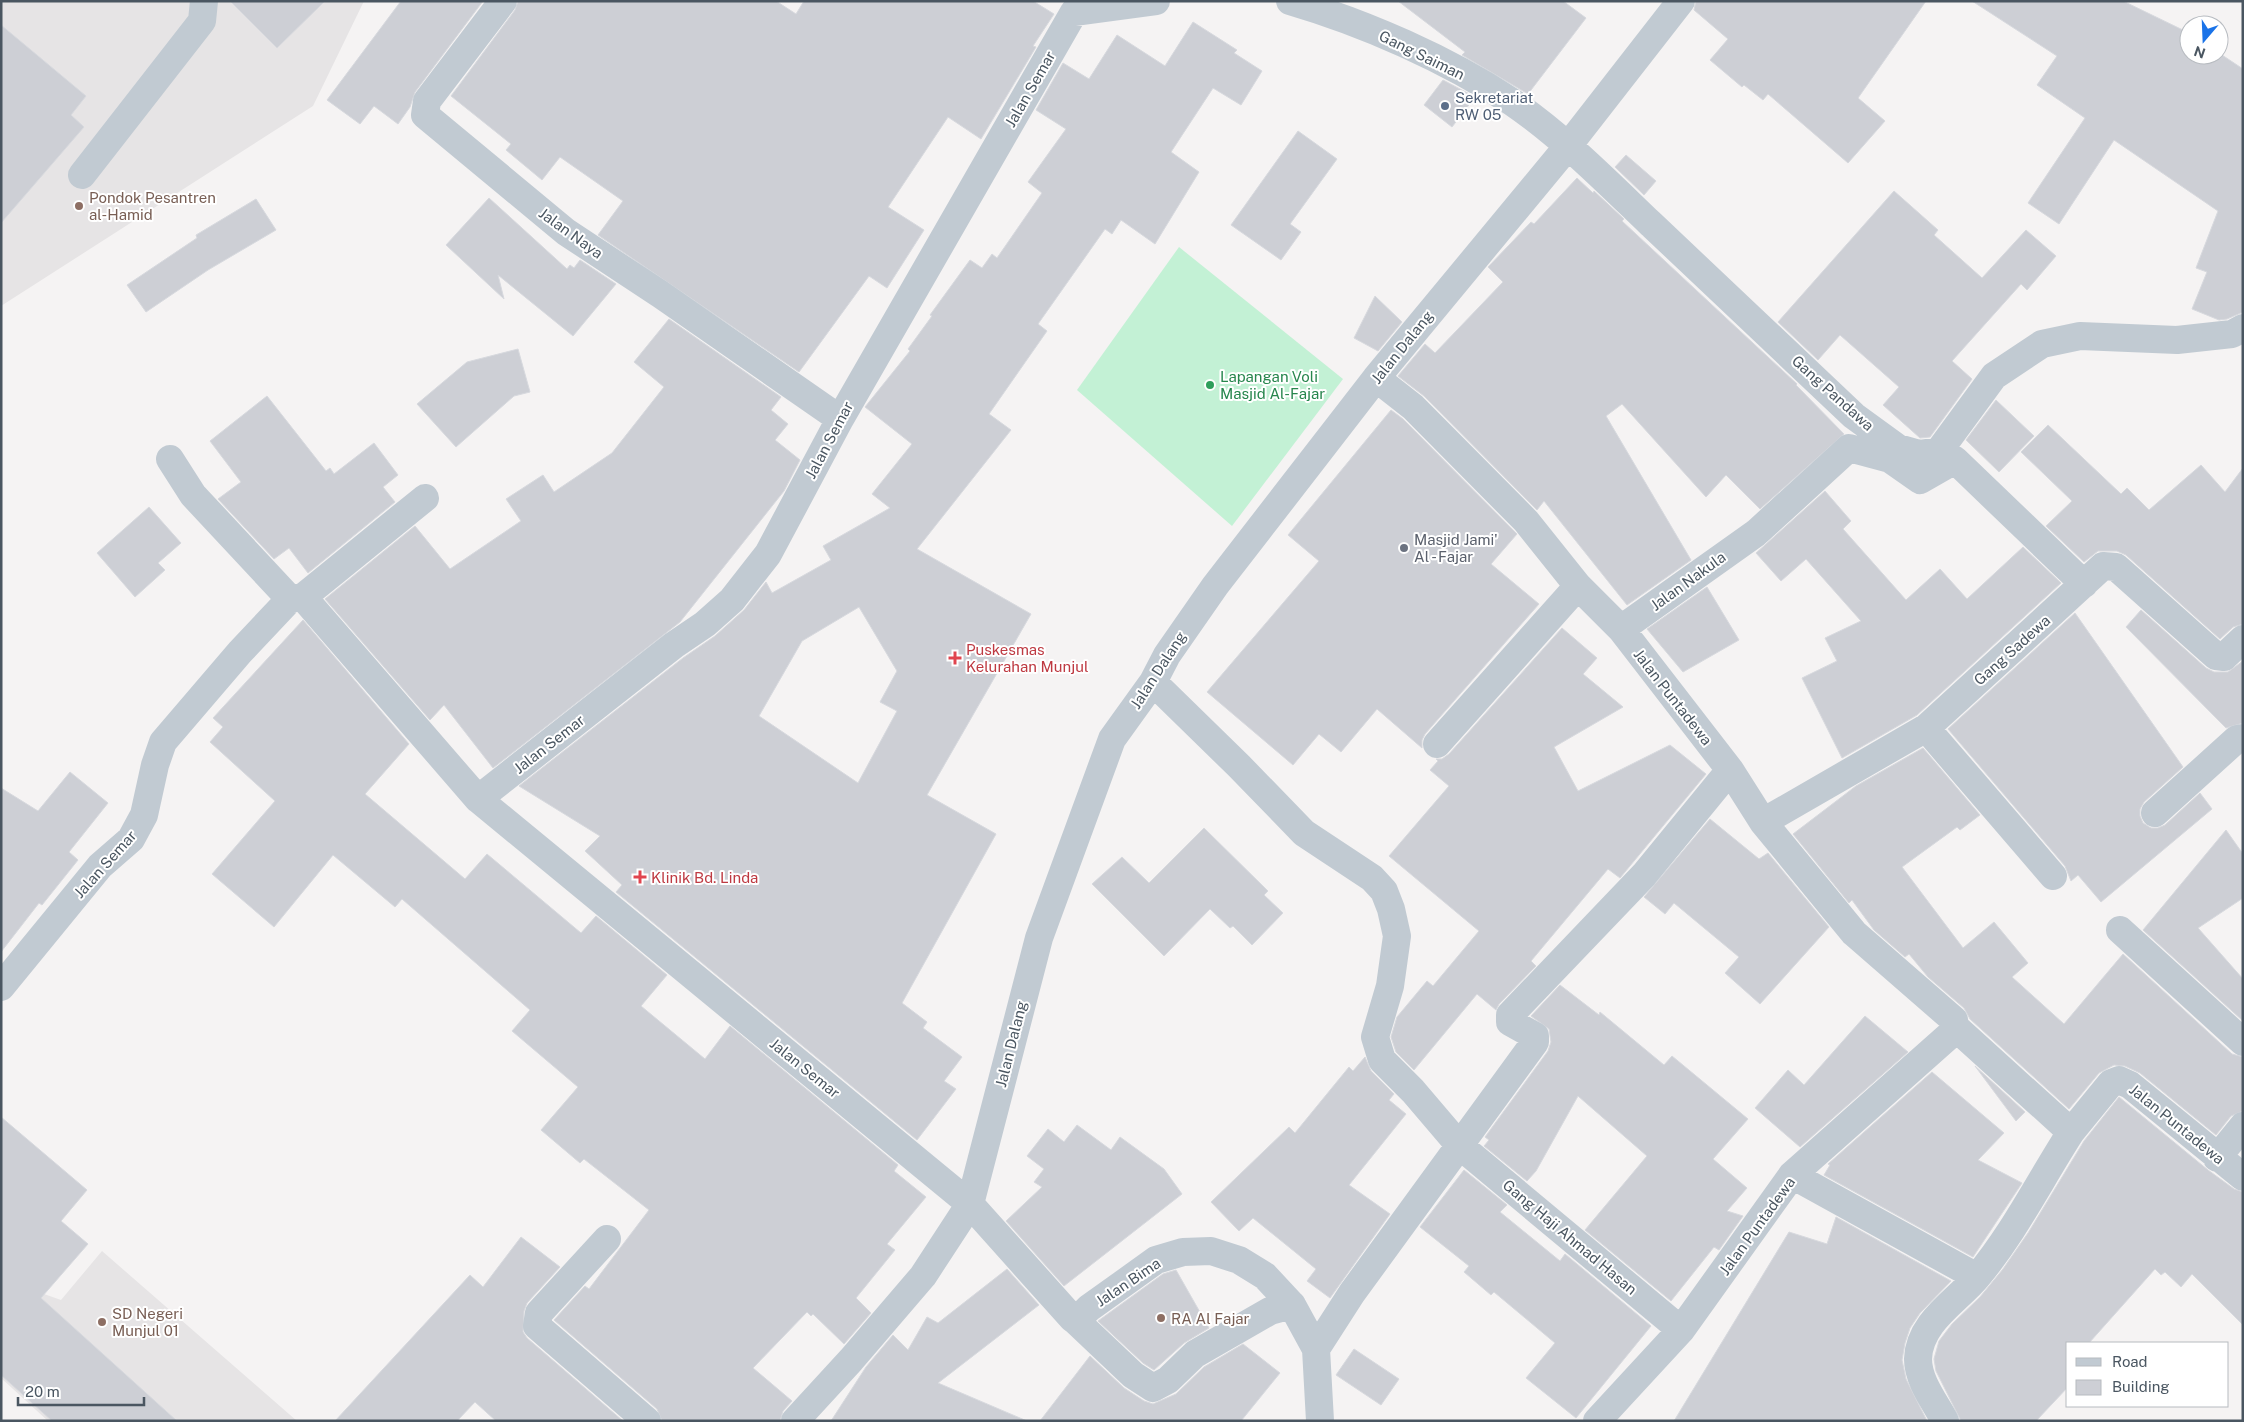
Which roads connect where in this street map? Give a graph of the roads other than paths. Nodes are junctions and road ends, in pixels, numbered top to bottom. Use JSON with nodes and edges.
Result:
{"nodes":[{"id":1,"x":204,"y":1,"type":"edge"},
{"id":2,"x":503,"y":1,"type":"edge"},
{"id":3,"x":1156,"y":1,"type":"edge"},
{"id":4,"x":1290,"y":1,"type":"edge"},
{"id":5,"x":1681,"y":1,"type":"edge"},
{"id":6,"x":1067,"y":7,"type":"edge"},
{"id":7,"x":1568,"y":146,"type":"junction"},
{"id":8,"x":82,"y":175,"type":"dead end"},
{"id":9,"x":2243,"y":328,"type":"edge"},
{"id":10,"x":1376,"y":378,"type":"junction"},
{"id":11,"x":840,"y":419,"type":"junction"},
{"id":12,"x":170,"y":458,"type":"dead end"},
{"id":13,"x":425,"y":498,"type":"dead end"},
{"id":14,"x":2084,"y":584,"type":"junction"},
{"id":15,"x":1578,"y":586,"type":"junction"},
{"id":16,"x":297,"y":598,"type":"junction"},
{"id":17,"x":1621,"y":629,"type":"junction"},
{"id":18,"x":2243,"y":639,"type":"edge"},
{"id":19,"x":1153,"y":682,"type":"junction"},
{"id":20,"x":1926,"y":728,"type":"junction"},
{"id":21,"x":2243,"y":738,"type":"edge"},
{"id":22,"x":1437,"y":744,"type":"dead end"},
{"id":23,"x":1730,"y":770,"type":"junction"},
{"id":24,"x":478,"y":799,"type":"junction"},
{"id":25,"x":2155,"y":813,"type":"dead end"},
{"id":26,"x":1763,"y":822,"type":"junction"},
{"id":27,"x":2053,"y":876,"type":"dead end"},
{"id":28,"x":2120,"y":930,"type":"dead end"},
{"id":29,"x":1,"y":987,"type":"edge"},
{"id":30,"x":1955,"y":1027,"type":"junction"},
{"id":31,"x":2243,"y":1042,"type":"edge"},
{"id":32,"x":2243,"y":1126,"type":"edge"},
{"id":33,"x":2071,"y":1132,"type":"junction"},
{"id":34,"x":1459,"y":1145,"type":"junction"},
{"id":35,"x":2217,"y":1158,"type":"junction"},
{"id":36,"x":1792,"y":1175,"type":"junction"},
{"id":37,"x":2243,"y":1177,"type":"edge"},
{"id":38,"x":970,"y":1204,"type":"junction"},
{"id":39,"x":607,"y":1239,"type":"dead end"},
{"id":40,"x":1977,"y":1277,"type":"junction"},
{"id":41,"x":1292,"y":1305,"type":"junction"},
{"id":42,"x":1076,"y":1321,"type":"junction"},
{"id":43,"x":1681,"y":1330,"type":"junction"},
{"id":44,"x":1316,"y":1349,"type":"junction"},
{"id":45,"x":647,"y":1421,"type":"edge"},
{"id":46,"x":796,"y":1421,"type":"edge"},
{"id":47,"x":1320,"y":1421,"type":"edge"},
{"id":48,"x":1597,"y":1421,"type":"edge"},
{"id":49,"x":1945,"y":1421,"type":"edge"}],
"edges":[{"from":1,"to":8,"type":"street"},
{"from":2,"to":11,"type":"street","name":"Jalan Naya"},
{"from":3,"to":6,"type":"street"},
{"from":4,"to":7,"type":"street","name":"Gang Saiman"},
{"from":5,"to":7,"type":"street","name":"Jalan Dalang"},
{"from":6,"to":11,"type":"street","name":"Jalan Semar"},
{"from":7,"to":9,"type":"street","name":"Gang Pandawa"},
{"from":7,"to":10,"type":"street","name":"Jalan Dalang"},
{"from":10,"to":15,"type":"street","name":"Jalan Puntadewa"},
{"from":10,"to":19,"type":"street","name":"Jalan Dalang"},
{"from":11,"to":24,"type":"street","name":"Jalan Semar"},
{"from":12,"to":16,"type":"street"},
{"from":13,"to":16,"type":"street"},
{"from":14,"to":17,"type":"street","name":"Jalan Nakula"},
{"from":14,"to":18,"type":"street","name":"Gang Sadewa"},
{"from":14,"to":20,"type":"street","name":"Gang Sadewa"},
{"from":15,"to":17,"type":"street","name":"Jalan Puntadewa"},
{"from":15,"to":22,"type":"street"},
{"from":16,"to":24,"type":"street","name":"Jalan Semar"},
{"from":16,"to":29,"type":"street","name":"Jalan Semar"},
{"from":17,"to":23,"type":"street","name":"Jalan Puntadewa"},
{"from":19,"to":34,"type":"street","name":"Gang Haji Ahmad Hasan"},
{"from":19,"to":38,"type":"street","name":"Jalan Dalang"},
{"from":20,"to":26,"type":"street","name":"Gang Sadewa"},
{"from":20,"to":27,"type":"street"},
{"from":21,"to":25,"type":"street"},
{"from":23,"to":26,"type":"street","name":"Jalan Puntadewa"},
{"from":23,"to":34,"type":"street"},
{"from":24,"to":38,"type":"street","name":"Jalan Semar"},
{"from":26,"to":30,"type":"street","name":"Jalan Puntadewa"},
{"from":28,"to":31,"type":"street"},
{"from":30,"to":33,"type":"street","name":"Jalan Puntadewa"},
{"from":30,"to":36,"type":"street","name":"Jalan Puntadewa"},
{"from":32,"to":35,"type":"street"},
{"from":33,"to":35,"type":"street","name":"Jalan Puntadewa"},
{"from":33,"to":40,"type":"street","name":"Jalan Puntadewa"},
{"from":34,"to":43,"type":"street","name":"Gang Haji Ahmad Hasan"},
{"from":34,"to":44,"type":"street"},
{"from":35,"to":37,"type":"street","name":"Jalan Puntadewa"},
{"from":36,"to":40,"type":"street"},
{"from":36,"to":43,"type":"street","name":"Jalan Puntadewa"},
{"from":38,"to":42,"type":"street"},
{"from":38,"to":46,"type":"street","name":"Jalan Dalang"},
{"from":39,"to":45,"type":"street"},
{"from":40,"to":49,"type":"street","name":"Jalan Puntadewa"},
{"from":41,"to":42,"type":"street","name":"Jalan Bima"},
{"from":41,"to":42,"type":"street"},
{"from":41,"to":44,"type":"street","name":"Jalan Bima"},
{"from":43,"to":48,"type":"street","name":"Jalan Puntadewa"},
{"from":44,"to":47,"type":"street","name":"Jalan Bima"}]}
